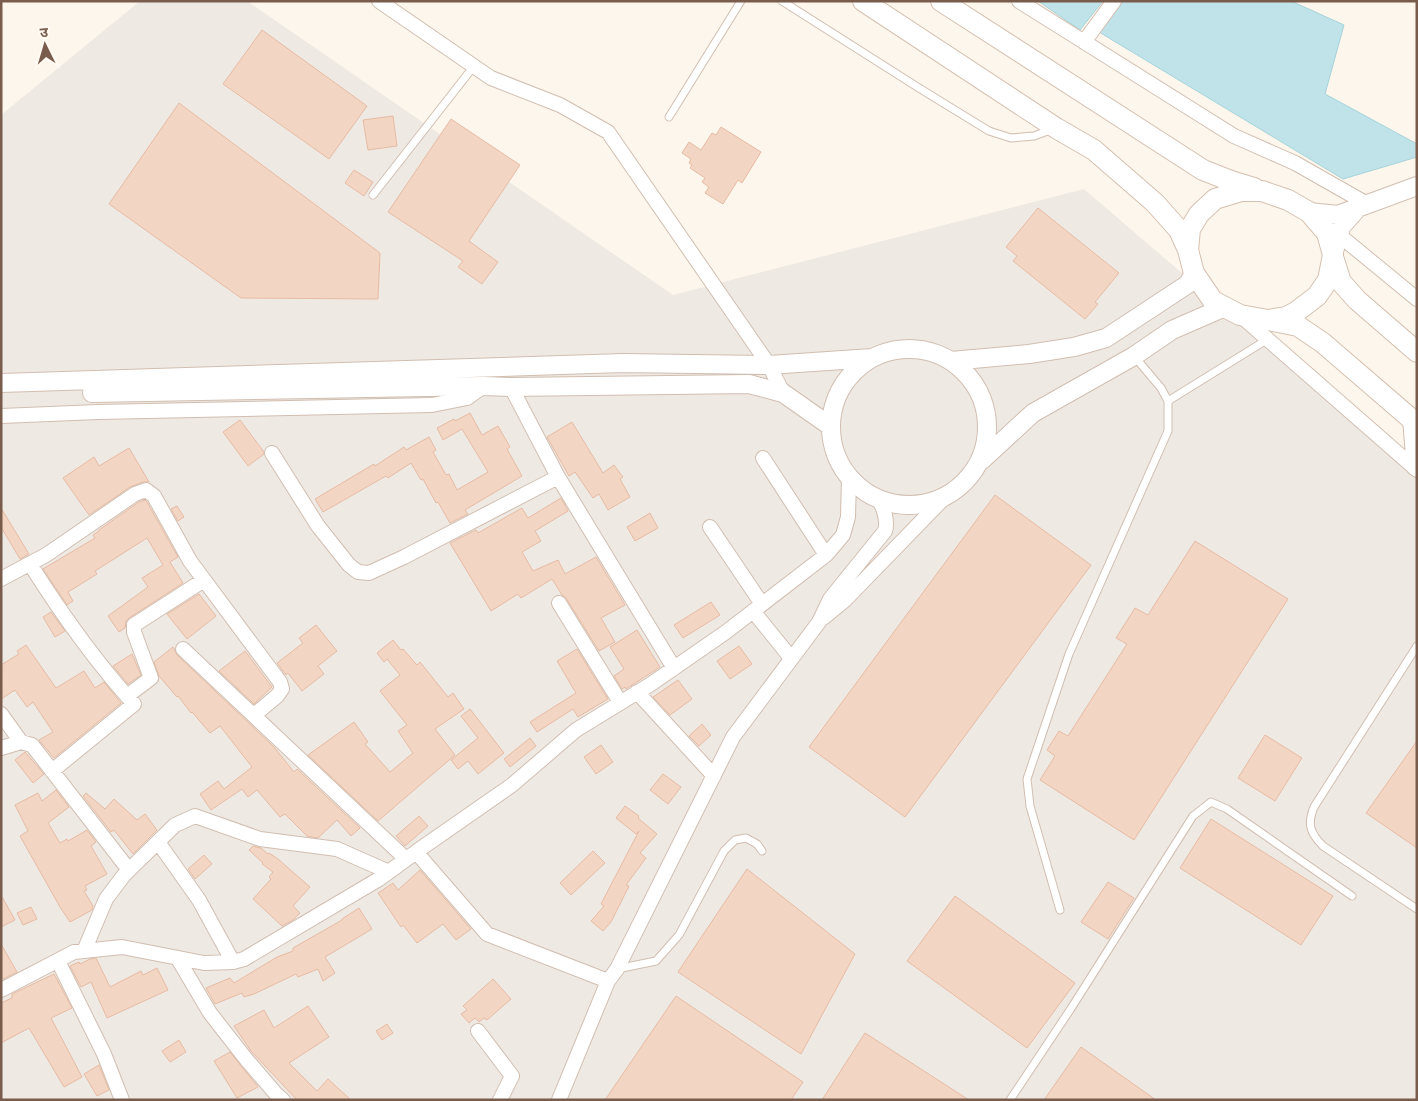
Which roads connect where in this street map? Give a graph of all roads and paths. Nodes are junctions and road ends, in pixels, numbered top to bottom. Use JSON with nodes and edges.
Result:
{"nodes":[{"id":1,"x":379,"y":1,"type":"edge"},
{"id":2,"x":741,"y":1,"type":"edge"},
{"id":3,"x":782,"y":1,"type":"edge"},
{"id":4,"x":863,"y":1,"type":"edge"},
{"id":5,"x":941,"y":1,"type":"edge"},
{"id":6,"x":1019,"y":1,"type":"edge"},
{"id":7,"x":1114,"y":1,"type":"edge"},
{"id":8,"x":1084,"y":42,"type":"junction"},
{"id":9,"x":474,"y":66,"type":"junction"},
{"id":10,"x":669,"y":117,"type":"dead end"},
{"id":11,"x":1056,"y":128,"type":"junction"},
{"id":12,"x":1417,"y":186,"type":"edge"},
{"id":13,"x":1262,"y":191,"type":"junction"},
{"id":14,"x":373,"y":195,"type":"dead end"},
{"id":15,"x":1363,"y":207,"type":"junction"},
{"id":16,"x":1309,"y":212,"type":"junction"},
{"id":17,"x":1338,"y":235,"type":"junction"},
{"id":18,"x":1188,"y":250,"type":"junction"},
{"id":19,"x":1333,"y":255,"type":"junction"},
{"id":20,"x":1194,"y":273,"type":"junction"},
{"id":21,"x":1417,"y":299,"type":"edge"},
{"id":22,"x":1232,"y":311,"type":"junction"},
{"id":23,"x":1268,"y":330,"type":"junction"},
{"id":24,"x":1417,"y":352,"type":"edge"},
{"id":25,"x":1134,"y":356,"type":"junction"},
{"id":26,"x":872,"y":358,"type":"junction"},
{"id":27,"x":951,"y":361,"type":"junction"},
{"id":28,"x":769,"y":365,"type":"junction"},
{"id":29,"x":1,"y":384,"type":"edge"},
{"id":30,"x":484,"y":386,"type":"junction"},
{"id":31,"x":511,"y":387,"type":"junction"},
{"id":32,"x":783,"y":393,"type":"junction"},
{"id":33,"x":1,"y":396,"type":"edge"},
{"id":34,"x":1168,"y":401,"type":"junction"},
{"id":35,"x":1,"y":416,"type":"edge"},
{"id":36,"x":1414,"y":422,"type":"edge"},
{"id":37,"x":830,"y":426,"type":"junction"},
{"id":38,"x":272,"y":453,"type":"dead end"},
{"id":39,"x":762,"y":458,"type":"dead end"},
{"id":40,"x":981,"y":460,"type":"junction"},
{"id":41,"x":1415,"y":469,"type":"edge"},
{"id":42,"x":558,"y":478,"type":"junction"},
{"id":43,"x":849,"y":478,"type":"junction"},
{"id":44,"x":945,"y":497,"type":"junction"},
{"id":45,"x":878,"y":500,"type":"junction"},
{"id":46,"x":710,"y":527,"type":"dead end"},
{"id":47,"x":826,"y":555,"type":"junction"},
{"id":48,"x":30,"y":564,"type":"junction"},
{"id":49,"x":1,"y":579,"type":"edge"},
{"id":50,"x":204,"y":580,"type":"junction"},
{"id":51,"x":559,"y":603,"type":"dead end"},
{"id":52,"x":758,"y":607,"type":"junction"},
{"id":53,"x":819,"y":622,"type":"junction"},
{"id":54,"x":1417,"y":646,"type":"edge"},
{"id":55,"x":183,"y":649,"type":"dead end"},
{"id":56,"x":791,"y":658,"type":"junction"},
{"id":57,"x":674,"y":668,"type":"junction"},
{"id":58,"x":638,"y":692,"type":"junction"},
{"id":59,"x":127,"y":696,"type":"junction"},
{"id":60,"x":620,"y":702,"type":"junction"},
{"id":61,"x":1,"y":714,"type":"edge"},
{"id":62,"x":254,"y":715,"type":"junction"},
{"id":63,"x":21,"y":742,"type":"junction"},
{"id":64,"x":1,"y":748,"type":"edge"},
{"id":65,"x":52,"y":771,"type":"junction"},
{"id":66,"x":714,"y":776,"type":"junction"},
{"id":67,"x":158,"y":842,"type":"junction"},
{"id":68,"x":762,"y":851,"type":"dead end"},
{"id":69,"x":411,"y":856,"type":"junction"},
{"id":70,"x":129,"y":870,"type":"junction"},
{"id":71,"x":389,"y":872,"type":"junction"},
{"id":72,"x":1352,"y":896,"type":"dead end"},
{"id":73,"x":1417,"y":909,"type":"edge"},
{"id":74,"x":1060,"y":910,"type":"dead end"},
{"id":75,"x":84,"y":951,"type":"junction"},
{"id":76,"x":178,"y":959,"type":"junction"},
{"id":77,"x":58,"y":961,"type":"junction"},
{"id":78,"x":233,"y":962,"type":"junction"},
{"id":79,"x":616,"y":969,"type":"junction"},
{"id":80,"x":608,"y":981,"type":"junction"},
{"id":81,"x":2,"y":987,"type":"edge"},
{"id":82,"x":478,"y":1031,"type":"dead end"},
{"id":83,"x":122,"y":1100,"type":"edge"},
{"id":84,"x":283,"y":1100,"type":"edge"},
{"id":85,"x":500,"y":1100,"type":"edge"},
{"id":86,"x":559,"y":1100,"type":"edge"},
{"id":87,"x":1010,"y":1100,"type":"edge"}],
"edges":[{"from":1,"to":9,"type":"street"},
{"from":2,"to":10,"type":"lane"},
{"from":3,"to":11,"type":"lane"},
{"from":4,"to":11,"type":"main road"},
{"from":5,"to":13,"type":"main road"},
{"from":6,"to":8,"type":"street"},
{"from":7,"to":8,"type":"street"},
{"from":8,"to":15,"type":"street"},
{"from":9,"to":14,"type":"lane"},
{"from":9,"to":28,"type":"street"},
{"from":11,"to":18,"type":"main road"},
{"from":12,"to":15,"type":"street"},
{"from":13,"to":16,"type":"main road"},
{"from":13,"to":18,"type":"main road"},
{"from":15,"to":16,"type":"street"},
{"from":15,"to":17,"type":"street"},
{"from":16,"to":19,"type":"main road"},
{"from":17,"to":19,"type":"street"},
{"from":17,"to":21,"type":"street"},
{"from":18,"to":20,"type":"main road"},
{"from":19,"to":23,"type":"main road"},
{"from":19,"to":24,"type":"main road"},
{"from":20,"to":22,"type":"main road"},
{"from":20,"to":27,"type":"street"},
{"from":22,"to":23,"type":"main road"},
{"from":22,"to":25,"type":"street"},
{"from":23,"to":34,"type":"lane"},
{"from":23,"to":36,"type":"main road"},
{"from":23,"to":41,"type":"street"},
{"from":25,"to":34,"type":"lane"},
{"from":25,"to":40,"type":"street"},
{"from":26,"to":27,"type":"street"},
{"from":26,"to":28,"type":"street"},
{"from":26,"to":37,"type":"street"},
{"from":27,"to":40,"type":"street"},
{"from":28,"to":29,"type":"street"},
{"from":28,"to":32,"type":"street"},
{"from":30,"to":31,"type":"street"},
{"from":30,"to":33,"type":"street"},
{"from":30,"to":35,"type":"street"},
{"from":31,"to":32,"type":"street"},
{"from":31,"to":42,"type":"street"},
{"from":32,"to":37,"type":"street"},
{"from":34,"to":74,"type":"lane"},
{"from":36,"to":41,"type":"street"},
{"from":37,"to":43,"type":"street"},
{"from":38,"to":42,"type":"street"},
{"from":39,"to":47,"type":"street"},
{"from":40,"to":44,"type":"street"},
{"from":42,"to":57,"type":"street"},
{"from":43,"to":45,"type":"street"},
{"from":43,"to":47,"type":"street"},
{"from":44,"to":45,"type":"street"},
{"from":44,"to":53,"type":"street"},
{"from":45,"to":53,"type":"street"},
{"from":46,"to":52,"type":"street"},
{"from":47,"to":52,"type":"street"},
{"from":48,"to":49,"type":"street"},
{"from":48,"to":50,"type":"street"},
{"from":48,"to":59,"type":"street"},
{"from":50,"to":59,"type":"street"},
{"from":50,"to":62,"type":"street"},
{"from":51,"to":60,"type":"street"},
{"from":52,"to":56,"type":"street"},
{"from":52,"to":57,"type":"street"},
{"from":53,"to":56,"type":"street"},
{"from":54,"to":73,"type":"lane"},
{"from":55,"to":62,"type":"street"},
{"from":56,"to":66,"type":"street"},
{"from":57,"to":58,"type":"street"},
{"from":58,"to":60,"type":"street"},
{"from":58,"to":66,"type":"street"},
{"from":59,"to":65,"type":"street"},
{"from":60,"to":69,"type":"street"},
{"from":61,"to":63,"type":"street"},
{"from":62,"to":69,"type":"street"},
{"from":63,"to":64,"type":"street"},
{"from":63,"to":65,"type":"street"},
{"from":65,"to":70,"type":"street"},
{"from":66,"to":79,"type":"street"},
{"from":67,"to":70,"type":"street"},
{"from":67,"to":71,"type":"street"},
{"from":67,"to":78,"type":"street"},
{"from":68,"to":79,"type":"lane"},
{"from":69,"to":71,"type":"street"},
{"from":69,"to":80,"type":"street"},
{"from":70,"to":75,"type":"street"},
{"from":71,"to":78,"type":"street"},
{"from":72,"to":87,"type":"lane"},
{"from":75,"to":76,"type":"street"},
{"from":75,"to":77,"type":"street"},
{"from":76,"to":78,"type":"street"},
{"from":76,"to":84,"type":"street"},
{"from":77,"to":81,"type":"street"},
{"from":77,"to":83,"type":"street"},
{"from":79,"to":80,"type":"street"},
{"from":80,"to":86,"type":"street"},
{"from":82,"to":85,"type":"street"}]}
